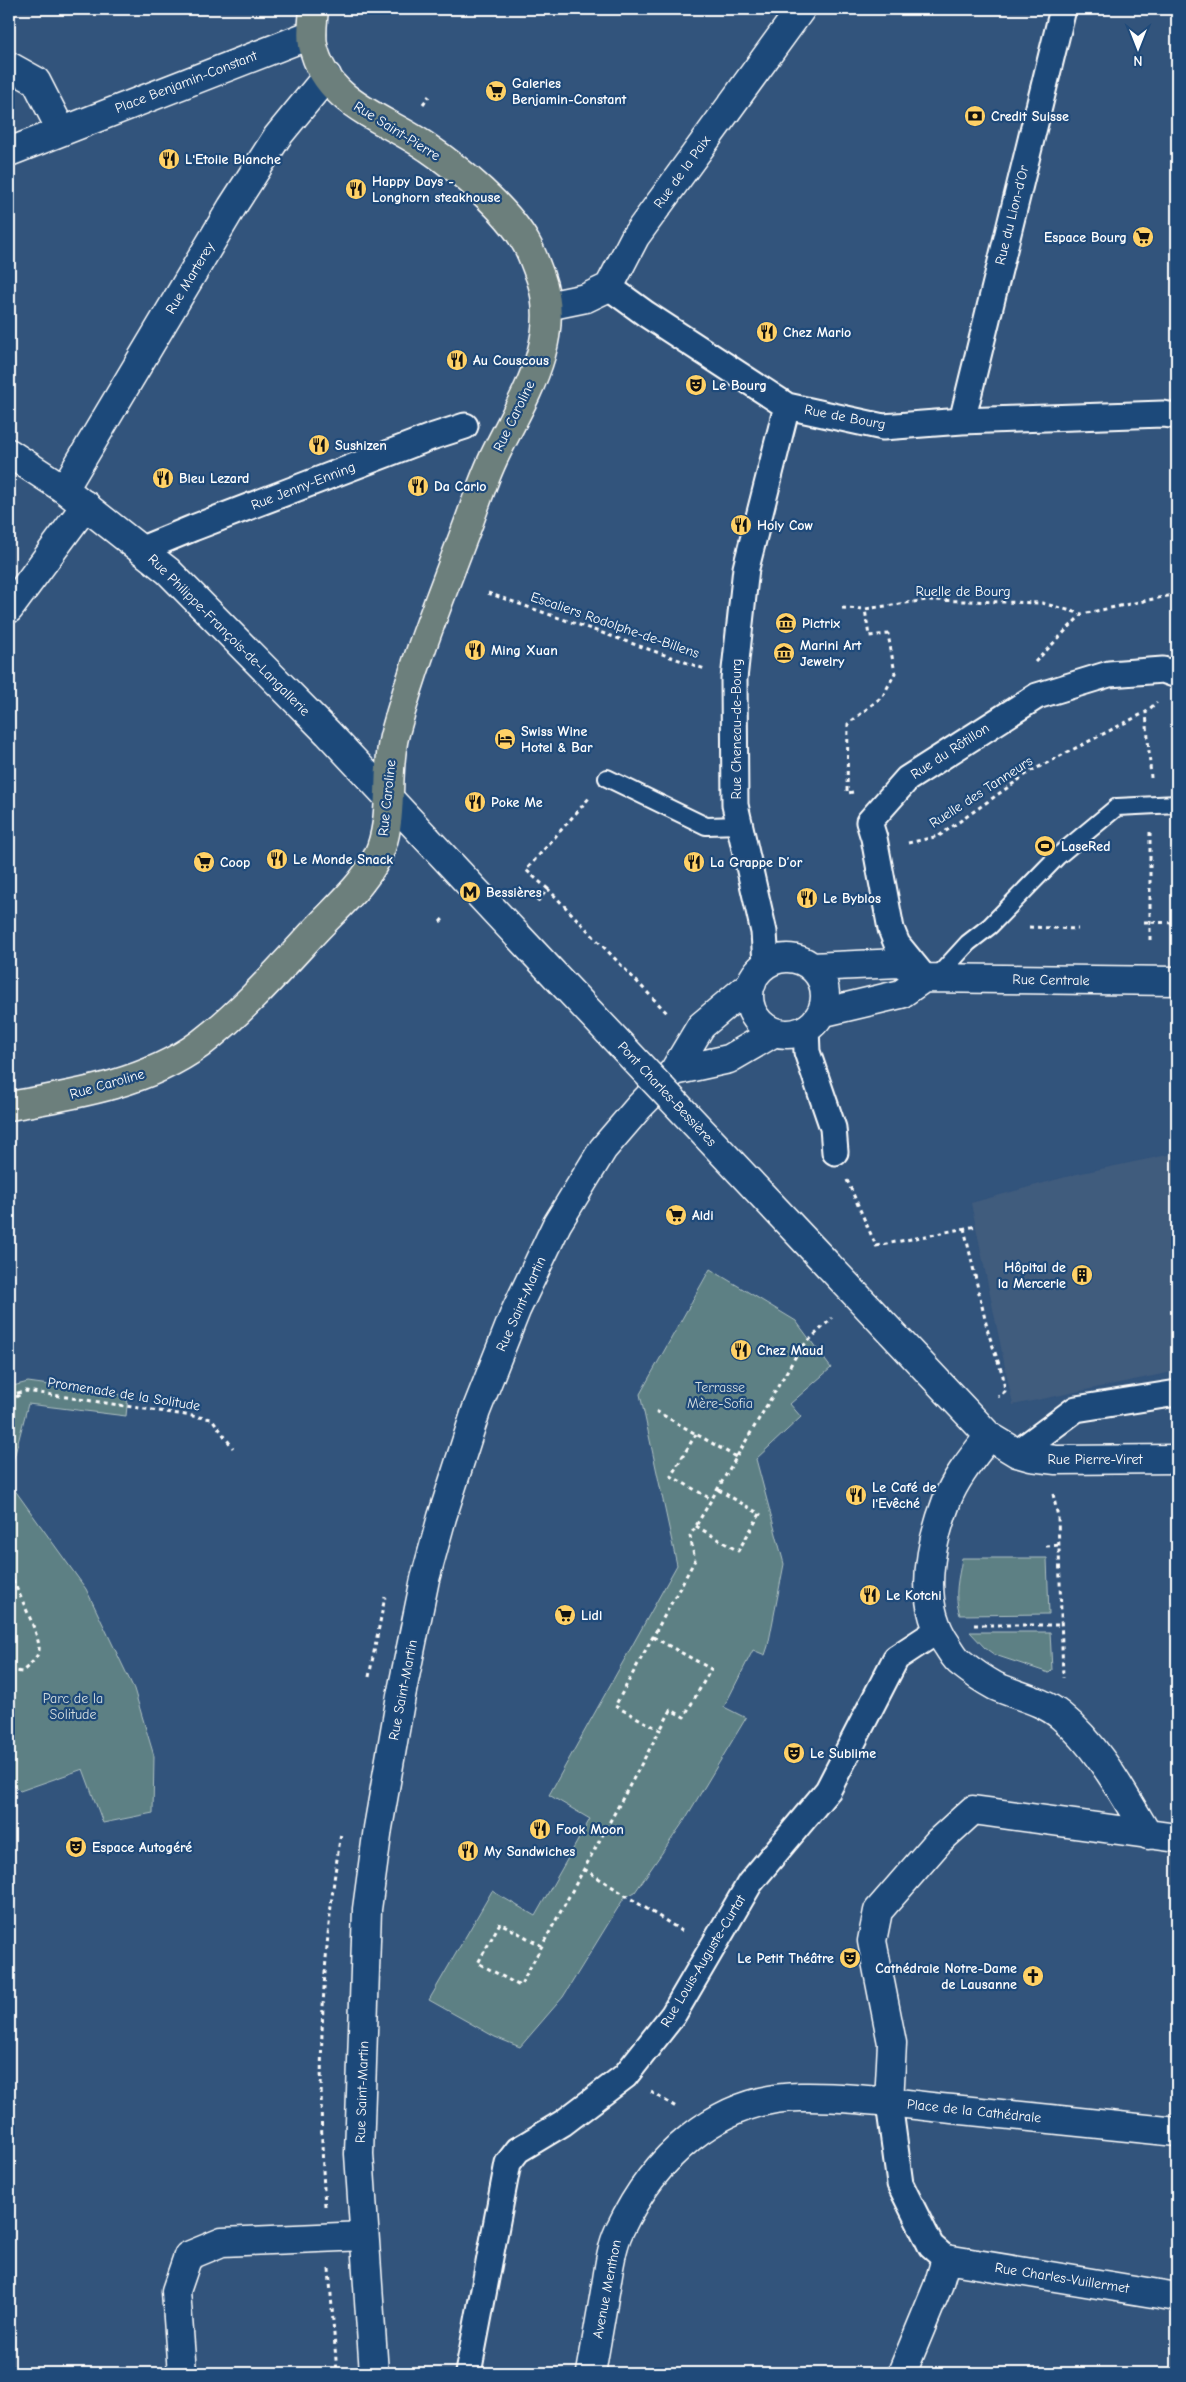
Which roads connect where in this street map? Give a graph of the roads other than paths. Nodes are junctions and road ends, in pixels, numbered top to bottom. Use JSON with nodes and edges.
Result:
{"nodes":[{"id":1,"x":801,"y":9,"type":"edge"},
{"id":2,"x":1063,"y":9,"type":"edge"},
{"id":3,"x":313,"y":22,"type":"edge"},
{"id":4,"x":9,"y":66,"type":"edge"},
{"id":5,"x":327,"y":76,"type":"junction"},
{"id":6,"x":61,"y":130,"type":"junction"},
{"id":7,"x":9,"y":152,"type":"edge"},
{"id":8,"x":609,"y":287,"type":"junction"},
{"id":9,"x":547,"y":306,"type":"junction"},
{"id":10,"x":787,"y":406,"type":"junction"},
{"id":11,"x":1177,"y":416,"type":"edge"},
{"id":12,"x":962,"y":421,"type":"junction"},
{"id":13,"x":465,"y":426,"type":"dead end"},
{"id":14,"x":9,"y":453,"type":"edge"},
{"id":15,"x":64,"y":489,"type":"junction"},
{"id":16,"x":86,"y":505,"type":"junction"},
{"id":17,"x":142,"y":550,"type":"junction"},
{"id":18,"x":9,"y":609,"type":"edge"},
{"id":19,"x":1170,"y":672,"type":"edge"},
{"id":20,"x":606,"y":778,"type":"road end"},
{"id":21,"x":388,"y":797,"type":"junction"},
{"id":22,"x":1177,"y":804,"type":"edge"},
{"id":23,"x":740,"y":825,"type":"junction"},
{"id":24,"x":811,"y":967,"type":"junction"},
{"id":25,"x":759,"y":973,"type":"junction"},
{"id":26,"x":930,"y":978,"type":"junction"},
{"id":27,"x":1177,"y":981,"type":"edge"},
{"id":28,"x":814,"y":1020,"type":"junction"},
{"id":29,"x":775,"y":1032,"type":"junction"},
{"id":30,"x":674,"y":1071,"type":"junction"},
{"id":31,"x":9,"y":1106,"type":"edge"},
{"id":32,"x":835,"y":1152,"type":"dead end"},
{"id":33,"x":947,"y":1392,"type":"joint"},
{"id":34,"x":1177,"y":1393,"type":"edge"},
{"id":35,"x":989,"y":1436,"type":"junction"},
{"id":36,"x":1017,"y":1453,"type":"junction"},
{"id":37,"x":1177,"y":1458,"type":"edge"},
{"id":38,"x":937,"y":1631,"type":"junction"},
{"id":39,"x":1148,"y":1835,"type":"junction"},
{"id":40,"x":1177,"y":1838,"type":"edge"},
{"id":41,"x":889,"y":2103,"type":"junction"},
{"id":42,"x":1177,"y":2132,"type":"edge"},
{"id":43,"x":364,"y":2236,"type":"junction"},
{"id":44,"x":946,"y":2259,"type":"junction"},
{"id":45,"x":1177,"y":2297,"type":"edge"},
{"id":46,"x":182,"y":2373,"type":"edge"},
{"id":47,"x":374,"y":2373,"type":"edge"},
{"id":48,"x":468,"y":2373,"type":"edge"},
{"id":49,"x":591,"y":2373,"type":"edge"},
{"id":50,"x":902,"y":2373,"type":"edge"}],
"edges":[{"from":1,"to":8,"type":"street","name":"Rue de la Paix"},
{"from":2,"to":12,"type":"street","name":"Rue du Lion-d'Or"},
{"from":3,"to":5,"type":"main road","name":"Rue Saint-Pierre"},
{"from":3,"to":6,"type":"street","name":"Place Benjamin-Constant"},
{"from":4,"to":6,"type":"street"},
{"from":5,"to":9,"type":"main road","name":"Rue Saint-Pierre"},
{"from":5,"to":15,"type":"street","name":"Rue Marterey"},
{"from":6,"to":7,"type":"street","name":"Place Benjamin-Constant"},
{"from":8,"to":9,"type":"street"},
{"from":8,"to":10,"type":"street","name":"Rue de Bourg"},
{"from":9,"to":21,"type":"main road","name":"Rue Caroline"},
{"from":10,"to":12,"type":"street","name":"Rue de Bourg"},
{"from":10,"to":23,"type":"street","name":"Rue Cheneau-de-Bourg"},
{"from":11,"to":12,"type":"street","name":"Rue de Bourg"},
{"from":13,"to":17,"type":"street","name":"Rue Jenny-Enning"},
{"from":14,"to":15,"type":"street","name":"Rue Philippe-François-de-Langallerie"},
{"from":15,"to":16,"type":"street","name":"Rue Philippe-François-de-Langallerie"},
{"from":16,"to":17,"type":"street","name":"Rue Philippe-François-de-Langallerie"},
{"from":16,"to":18,"type":"street"},
{"from":17,"to":21,"type":"street","name":"Rue Philippe-François-de-Langallerie"},
{"from":19,"to":26,"type":"street","name":"Rue du Rôtillon"},
{"from":20,"to":23,"type":"lane"},
{"from":21,"to":31,"type":"main road","name":"Rue Caroline"},
{"from":21,"to":33,"type":"street","name":"Pont Charles-Bessières","bridge":true},
{"from":22,"to":26,"type":"lane"},
{"from":23,"to":25,"type":"street","name":"Rue Cheneau-de-Bourg"},
{"from":24,"to":25,"type":"street","name":"Rue Saint-Martin"},
{"from":24,"to":26,"type":"street"},
{"from":24,"to":28,"type":"street"},
{"from":25,"to":29,"type":"street"},
{"from":25,"to":30,"type":"street","name":"Rue Saint-Martin"},
{"from":26,"to":27,"type":"street","name":"Rue Centrale"},
{"from":26,"to":28,"type":"street"},
{"from":28,"to":29,"type":"street"},
{"from":28,"to":32,"type":"street"},
{"from":29,"to":30,"type":"street"},
{"from":30,"to":43,"type":"street","name":"Rue Saint-Martin"},
{"from":33,"to":35,"type":"street","name":"Rue Pierre-Viret"},
{"from":34,"to":36,"type":"street"},
{"from":35,"to":36,"type":"street","name":"Rue Pierre-Viret"},
{"from":35,"to":38,"type":"street"},
{"from":36,"to":37,"type":"street","name":"Rue Pierre-Viret"},
{"from":38,"to":39,"type":"street"},
{"from":38,"to":48,"type":"street","name":"Rue Louis-Auguste-Curtat"},
{"from":39,"to":40,"type":"street","name":"Place de la Cathédrale"},
{"from":39,"to":41,"type":"street","name":"Place de la Cathédrale"},
{"from":41,"to":42,"type":"street","name":"Place de la Cathédrale"},
{"from":41,"to":44,"type":"street"},
{"from":41,"to":49,"type":"street","name":"Avenue Menthon"},
{"from":43,"to":46,"type":"street"},
{"from":43,"to":47,"type":"street","name":"Rue Saint-Martin"},
{"from":44,"to":45,"type":"street","name":"Rue Charles-Vuillermet"},
{"from":44,"to":50,"type":"street"}]}
